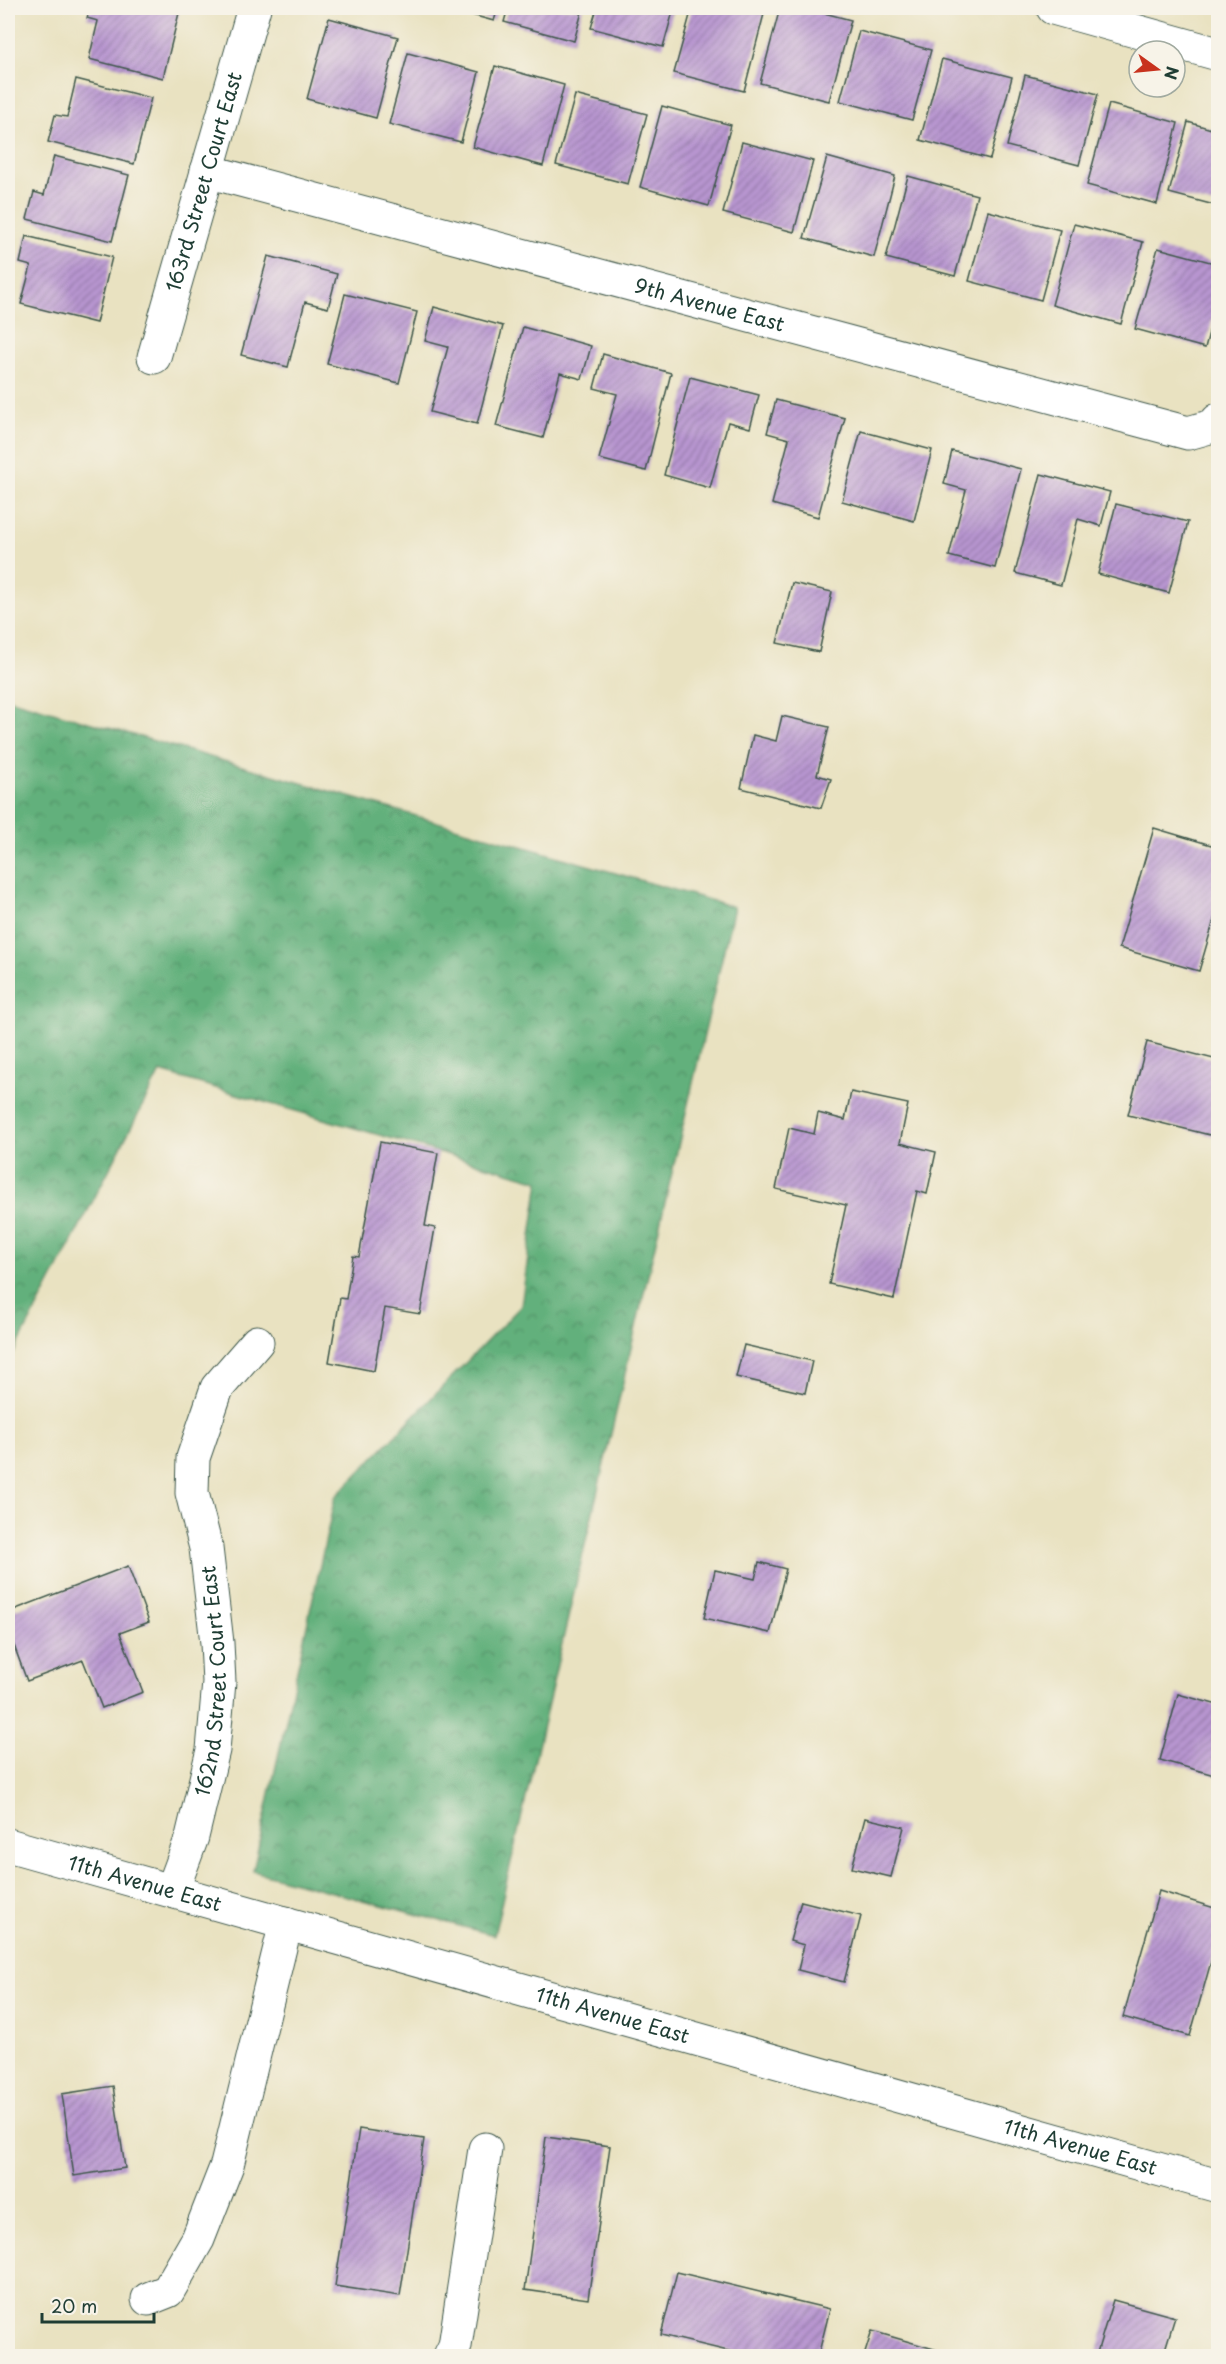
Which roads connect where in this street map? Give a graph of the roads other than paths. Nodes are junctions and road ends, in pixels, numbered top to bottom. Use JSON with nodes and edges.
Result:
{"nodes":[{"id":1,"x":254,"y":8,"type":"edge"},
{"id":2,"x":1053,"y":8,"type":"edge"},
{"id":3,"x":1218,"y":54,"type":"edge"},
{"id":4,"x":207,"y":171,"type":"junction"},
{"id":5,"x":154,"y":357,"type":"dead end"},
{"id":6,"x":1216,"y":423,"type":"edge"},
{"id":7,"x":256,"y":1342,"type":"dead end"},
{"id":8,"x":8,"y":1845,"type":"edge"},
{"id":9,"x":171,"y":1891,"type":"junction"},
{"id":10,"x":286,"y":1923,"type":"junction"},
{"id":11,"x":485,"y":2148,"type":"dead end"},
{"id":12,"x":1218,"y":2186,"type":"edge"},
{"id":13,"x":148,"y":2299,"type":"dead end"},
{"id":14,"x":450,"y":2356,"type":"edge"}],
"edges":[{"from":1,"to":4,"type":"street","name":"163rd Street Court East"},
{"from":2,"to":3,"type":"street"},
{"from":4,"to":5,"type":"street","name":"163rd Street Court East"},
{"from":4,"to":6,"type":"street","name":"9th Avenue East"},
{"from":7,"to":9,"type":"street","name":"162nd Street Court East"},
{"from":8,"to":9,"type":"street","name":"11th Avenue East"},
{"from":9,"to":10,"type":"street","name":"11th Avenue East"},
{"from":10,"to":12,"type":"street","name":"11th Avenue East"},
{"from":10,"to":13,"type":"street"},
{"from":11,"to":14,"type":"street"}]}
